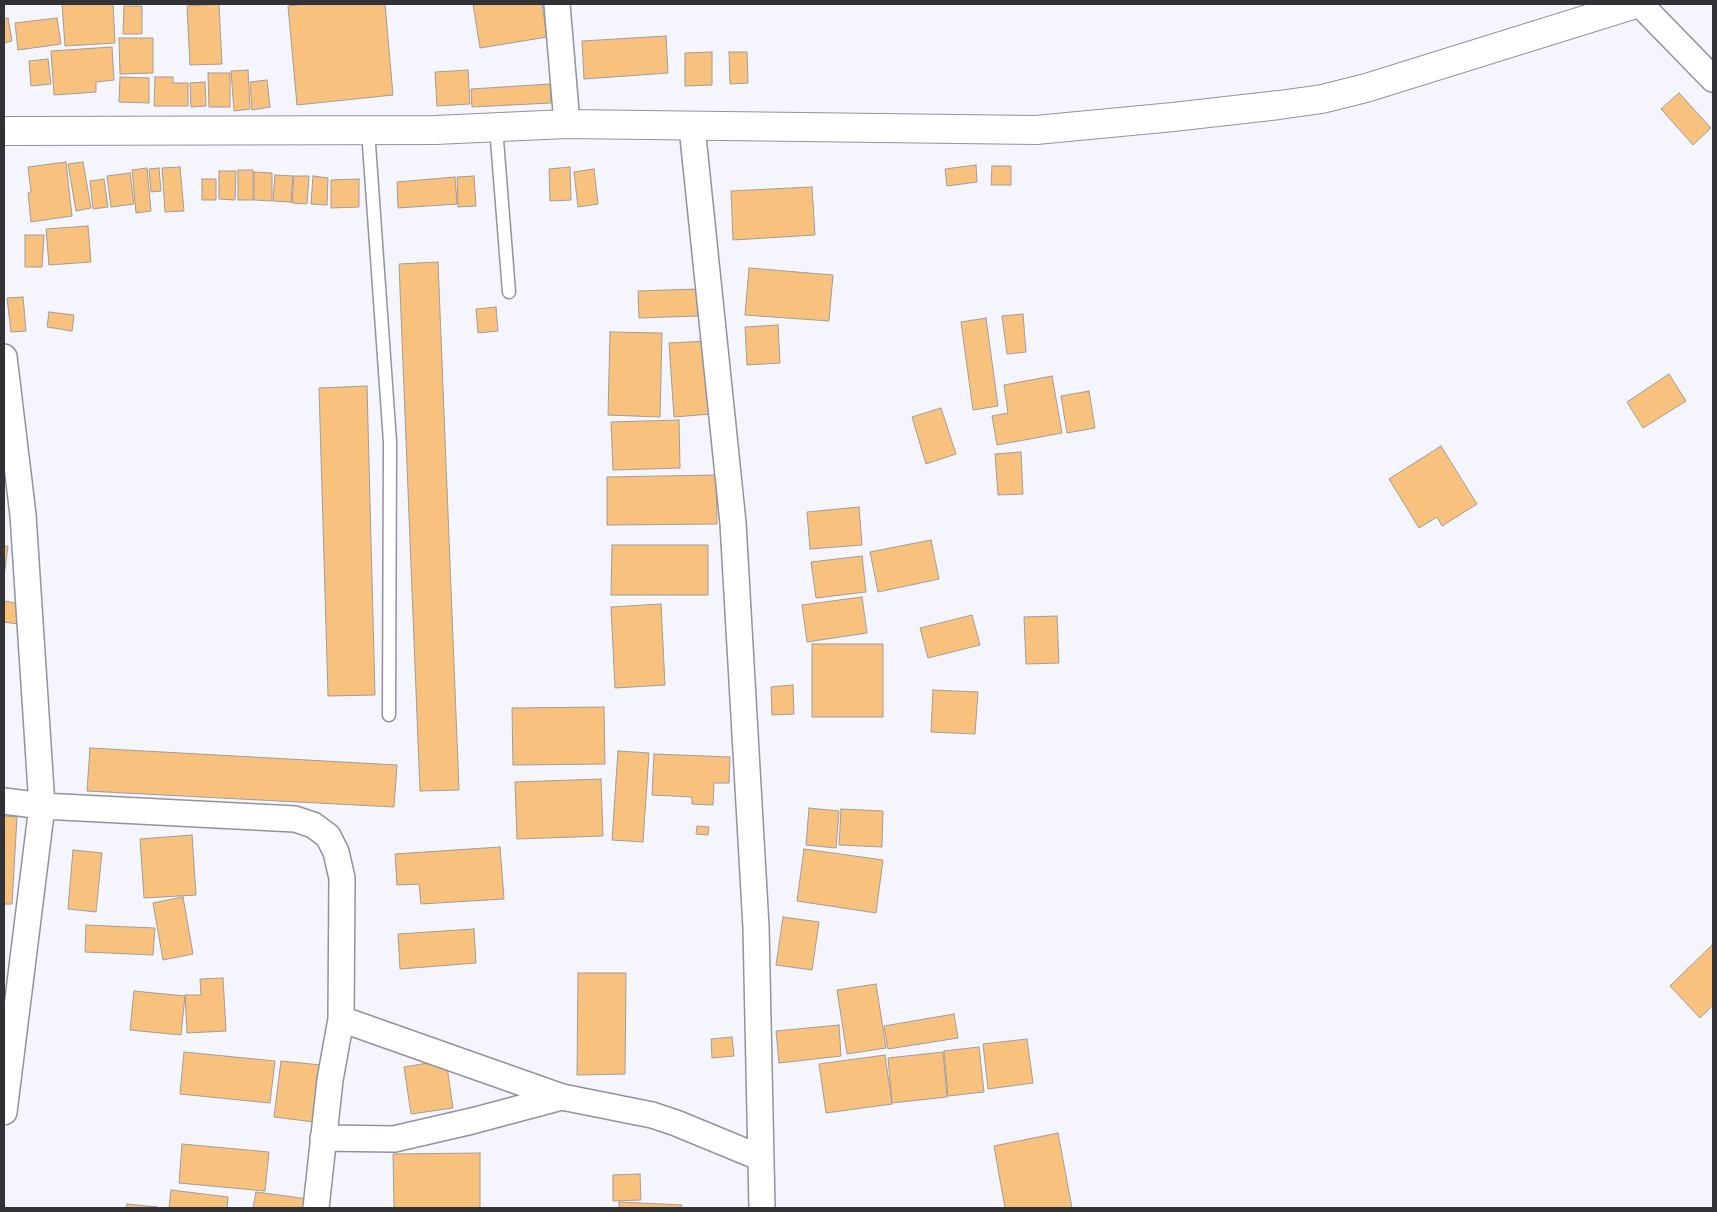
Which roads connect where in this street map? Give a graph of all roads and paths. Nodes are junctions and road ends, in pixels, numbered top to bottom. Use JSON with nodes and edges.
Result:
{"nodes":[{"id":1,"x":557,"y":4,"type":"edge"},
{"id":2,"x":1636,"y":4,"type":"edge"},
{"id":3,"x":1640,"y":4,"type":"edge"},
{"id":4,"x":1713,"y":79,"type":"edge"},
{"id":5,"x":567,"y":124,"type":"junction"},
{"id":6,"x":496,"y":127,"type":"junction"},
{"id":7,"x":692,"y":127,"type":"junction"},
{"id":8,"x":368,"y":130,"type":"junction"},
{"id":9,"x":4,"y":131,"type":"edge"},
{"id":10,"x":509,"y":292,"type":"dead end"},
{"id":11,"x":4,"y":357,"type":"edge"},
{"id":12,"x":6,"y":406,"type":"edge"},
{"id":13,"x":389,"y":715,"type":"dead end"},
{"id":14,"x":4,"y":801,"type":"edge"},
{"id":15,"x":42,"y":806,"type":"junction"},
{"id":16,"x":341,"y":1019,"type":"junction"},
{"id":17,"x":562,"y":1097,"type":"junction"},
{"id":18,"x":4,"y":1112,"type":"edge"},
{"id":19,"x":323,"y":1138,"type":"junction"},
{"id":20,"x":761,"y":1158,"type":"junction"},
{"id":21,"x":316,"y":1208,"type":"edge"},
{"id":22,"x":762,"y":1208,"type":"edge"}],
"edges":[{"from":1,"to":5,"type":"street"},
{"from":2,"to":7,"type":"street"},
{"from":3,"to":4,"type":"street"},
{"from":5,"to":6,"type":"street"},
{"from":5,"to":7,"type":"street"},
{"from":6,"to":8,"type":"street"},
{"from":6,"to":10,"type":"lane"},
{"from":7,"to":20,"type":"street"},
{"from":8,"to":9,"type":"street"},
{"from":8,"to":13,"type":"lane"},
{"from":11,"to":12,"type":"street"},
{"from":12,"to":15,"type":"street"},
{"from":14,"to":15,"type":"street"},
{"from":15,"to":16,"type":"street"},
{"from":15,"to":18,"type":"street"},
{"from":16,"to":17,"type":"street"},
{"from":16,"to":19,"type":"street"},
{"from":17,"to":19,"type":"street"},
{"from":17,"to":20,"type":"street"},
{"from":19,"to":21,"type":"street"},
{"from":20,"to":22,"type":"street"}]}
